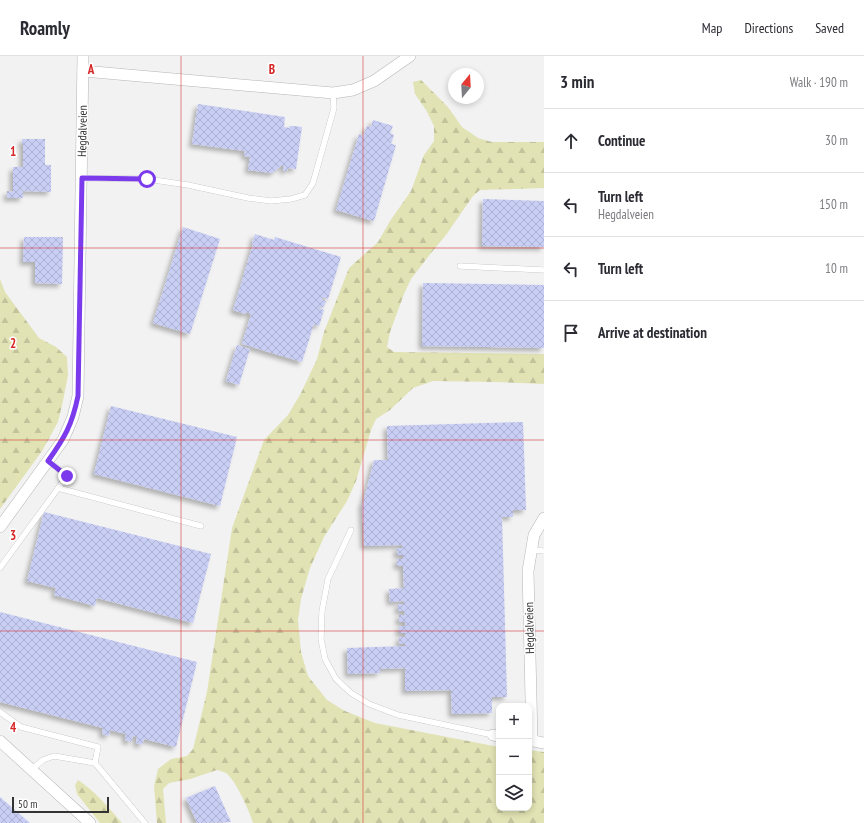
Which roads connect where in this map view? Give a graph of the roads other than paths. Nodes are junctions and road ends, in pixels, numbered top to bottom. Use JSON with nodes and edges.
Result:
{"nodes":[{"id":1,"x":83,"y":56,"type":"edge"},
{"id":2,"x":410,"y":56,"type":"edge"},
{"id":3,"x":83,"y":71,"type":"junction"},
{"id":4,"x":333,"y":93,"type":"junction"},
{"id":5,"x":82,"y":178,"type":"junction"},
{"id":6,"x":460,"y":266,"type":"dead end"},
{"id":7,"x":544,"y":270,"type":"edge"},
{"id":8,"x":48,"y":461,"type":"junction"},
{"id":9,"x":58,"y":488,"type":"junction"},
{"id":10,"x":544,"y":518,"type":"edge"},
{"id":11,"x":201,"y":526,"type":"dead end"},
{"id":12,"x":0,"y":527,"type":"edge"},
{"id":13,"x":351,"y":530,"type":"dead end"},
{"id":14,"x":531,"y":550,"type":"junction"},
{"id":15,"x":544,"y":551,"type":"edge"},
{"id":16,"x":0,"y":568,"type":"edge"},
{"id":17,"x":0,"y":712,"type":"edge"},
{"id":18,"x":496,"y":735,"type":"edge"},
{"id":19,"x":530,"y":739,"type":"edge"},
{"id":20,"x":532,"y":740,"type":"edge"},
{"id":21,"x":0,"y":741,"type":"edge"},
{"id":22,"x":544,"y":743,"type":"edge"},
{"id":23,"x":95,"y":763,"type":"junction"},
{"id":24,"x":32,"y":769,"type":"junction"},
{"id":25,"x":90,"y":823,"type":"edge"},
{"id":26,"x":145,"y":823,"type":"edge"}],
"edges":[{"from":1,"to":3,"type":"street","name":"Hegdalveien"},
{"from":2,"to":4,"type":"street"},
{"from":3,"to":4,"type":"street"},
{"from":3,"to":5,"type":"street","name":"Hegdalveien"},
{"from":4,"to":5,"type":"lane"},
{"from":5,"to":8,"type":"street","name":"Hegdalveien"},
{"from":6,"to":7,"type":"lane"},
{"from":8,"to":9,"type":"lane"},
{"from":8,"to":12,"type":"street","name":"Hegdalveien"},
{"from":9,"to":11,"type":"lane"},
{"from":9,"to":16,"type":"lane"},
{"from":10,"to":14,"type":"street","name":"Hegdalveien"},
{"from":13,"to":18,"type":"lane"},
{"from":14,"to":15,"type":"lane"},
{"from":14,"to":19,"type":"street","name":"Hegdalveien"},
{"from":17,"to":23,"type":"lane"},
{"from":20,"to":22,"type":"street","name":"Hegdalveien"},
{"from":21,"to":24,"type":"street"},
{"from":23,"to":24,"type":"lane"},
{"from":23,"to":26,"type":"lane"},
{"from":24,"to":25,"type":"street"}]}
